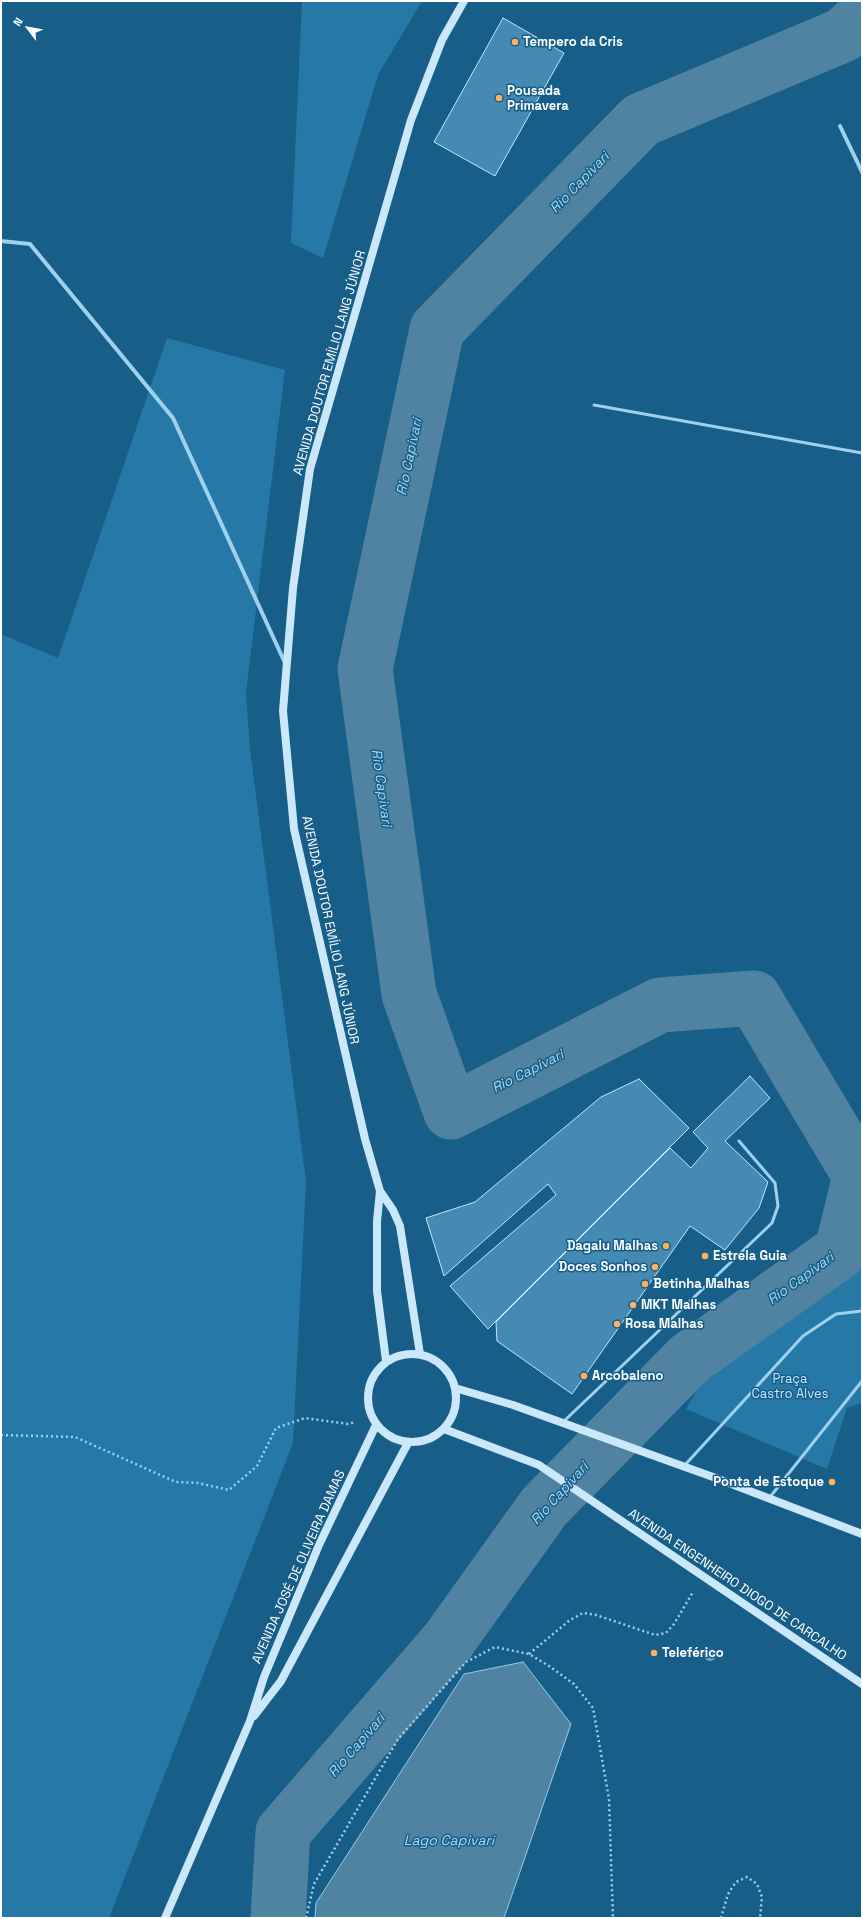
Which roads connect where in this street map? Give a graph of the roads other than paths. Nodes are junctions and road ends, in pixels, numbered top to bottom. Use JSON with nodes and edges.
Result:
{"nodes":[{"id":1,"x":464,"y":1,"type":"edge"},
{"id":2,"x":840,"y":126,"type":"dead end"},
{"id":3,"x":862,"y":172,"type":"edge"},
{"id":4,"x":1,"y":241,"type":"edge"},
{"id":5,"x":594,"y":405,"type":"dead end"},
{"id":6,"x":862,"y":453,"type":"edge"},
{"id":7,"x":287,"y":667,"type":"junction"},
{"id":8,"x":739,"y":1141,"type":"dead end"},
{"id":9,"x":380,"y":1191,"type":"junction"},
{"id":10,"x":862,"y":1311,"type":"edge"},
{"id":11,"x":420,"y":1354,"type":"junction"},
{"id":12,"x":386,"y":1361,"type":"junction"},
{"id":13,"x":862,"y":1381,"type":"edge"},
{"id":14,"x":456,"y":1388,"type":"junction"},
{"id":15,"x":562,"y":1423,"type":"junction"},
{"id":16,"x":376,"y":1425,"type":"junction"},
{"id":17,"x":444,"y":1429,"type":"junction"},
{"id":18,"x":408,"y":1443,"type":"junction"},
{"id":19,"x":683,"y":1467,"type":"junction"},
{"id":20,"x":769,"y":1498,"type":"junction"},
{"id":21,"x":862,"y":1534,"type":"edge"},
{"id":22,"x":862,"y":1684,"type":"edge"},
{"id":23,"x":250,"y":1721,"type":"junction"},
{"id":24,"x":165,"y":1918,"type":"edge"}],
"edges":[{"from":1,"to":7,"type":"street","name":"AVENIDA DOUTOR EMÍLIO LANG JÚNIOR"},
{"from":2,"to":3,"type":"street"},
{"from":4,"to":7,"type":"street"},
{"from":5,"to":6,"type":"lane"},
{"from":7,"to":9,"type":"street","name":"AVENIDA DOUTOR EMÍLIO LANG JÚNIOR"},
{"from":8,"to":15,"type":"lane"},
{"from":9,"to":11,"type":"street","name":"AVENIDA DOUTOR EMÍLIO LANG JÚNIOR"},
{"from":9,"to":12,"type":"street","name":"AVENIDA DOUTOR EMÍLIO LANG JÚNIOR"},
{"from":10,"to":19,"type":"lane"},
{"from":11,"to":12,"type":"street"},
{"from":11,"to":14,"type":"street"},
{"from":12,"to":16,"type":"street"},
{"from":13,"to":20,"type":"lane"},
{"from":14,"to":15,"type":"street"},
{"from":14,"to":17,"type":"street"},
{"from":15,"to":19,"type":"street"},
{"from":16,"to":18,"type":"street"},
{"from":16,"to":23,"type":"street","name":"AVENIDA JOSÉ DE OLIVEIRA DAMAS"},
{"from":17,"to":18,"type":"street"},
{"from":17,"to":22,"type":"street","name":"AVENIDA ENGENHEIRO DIOGO DE CARCALHO"},
{"from":18,"to":23,"type":"street","name":"AVENIDA JOSÉ DE OLIVEIRA DAMAS"},
{"from":19,"to":20,"type":"street"},
{"from":20,"to":21,"type":"street"},
{"from":23,"to":24,"type":"street","name":"AVENIDA JOSÉ DE OLIVEIRA DAMAS"}]}
